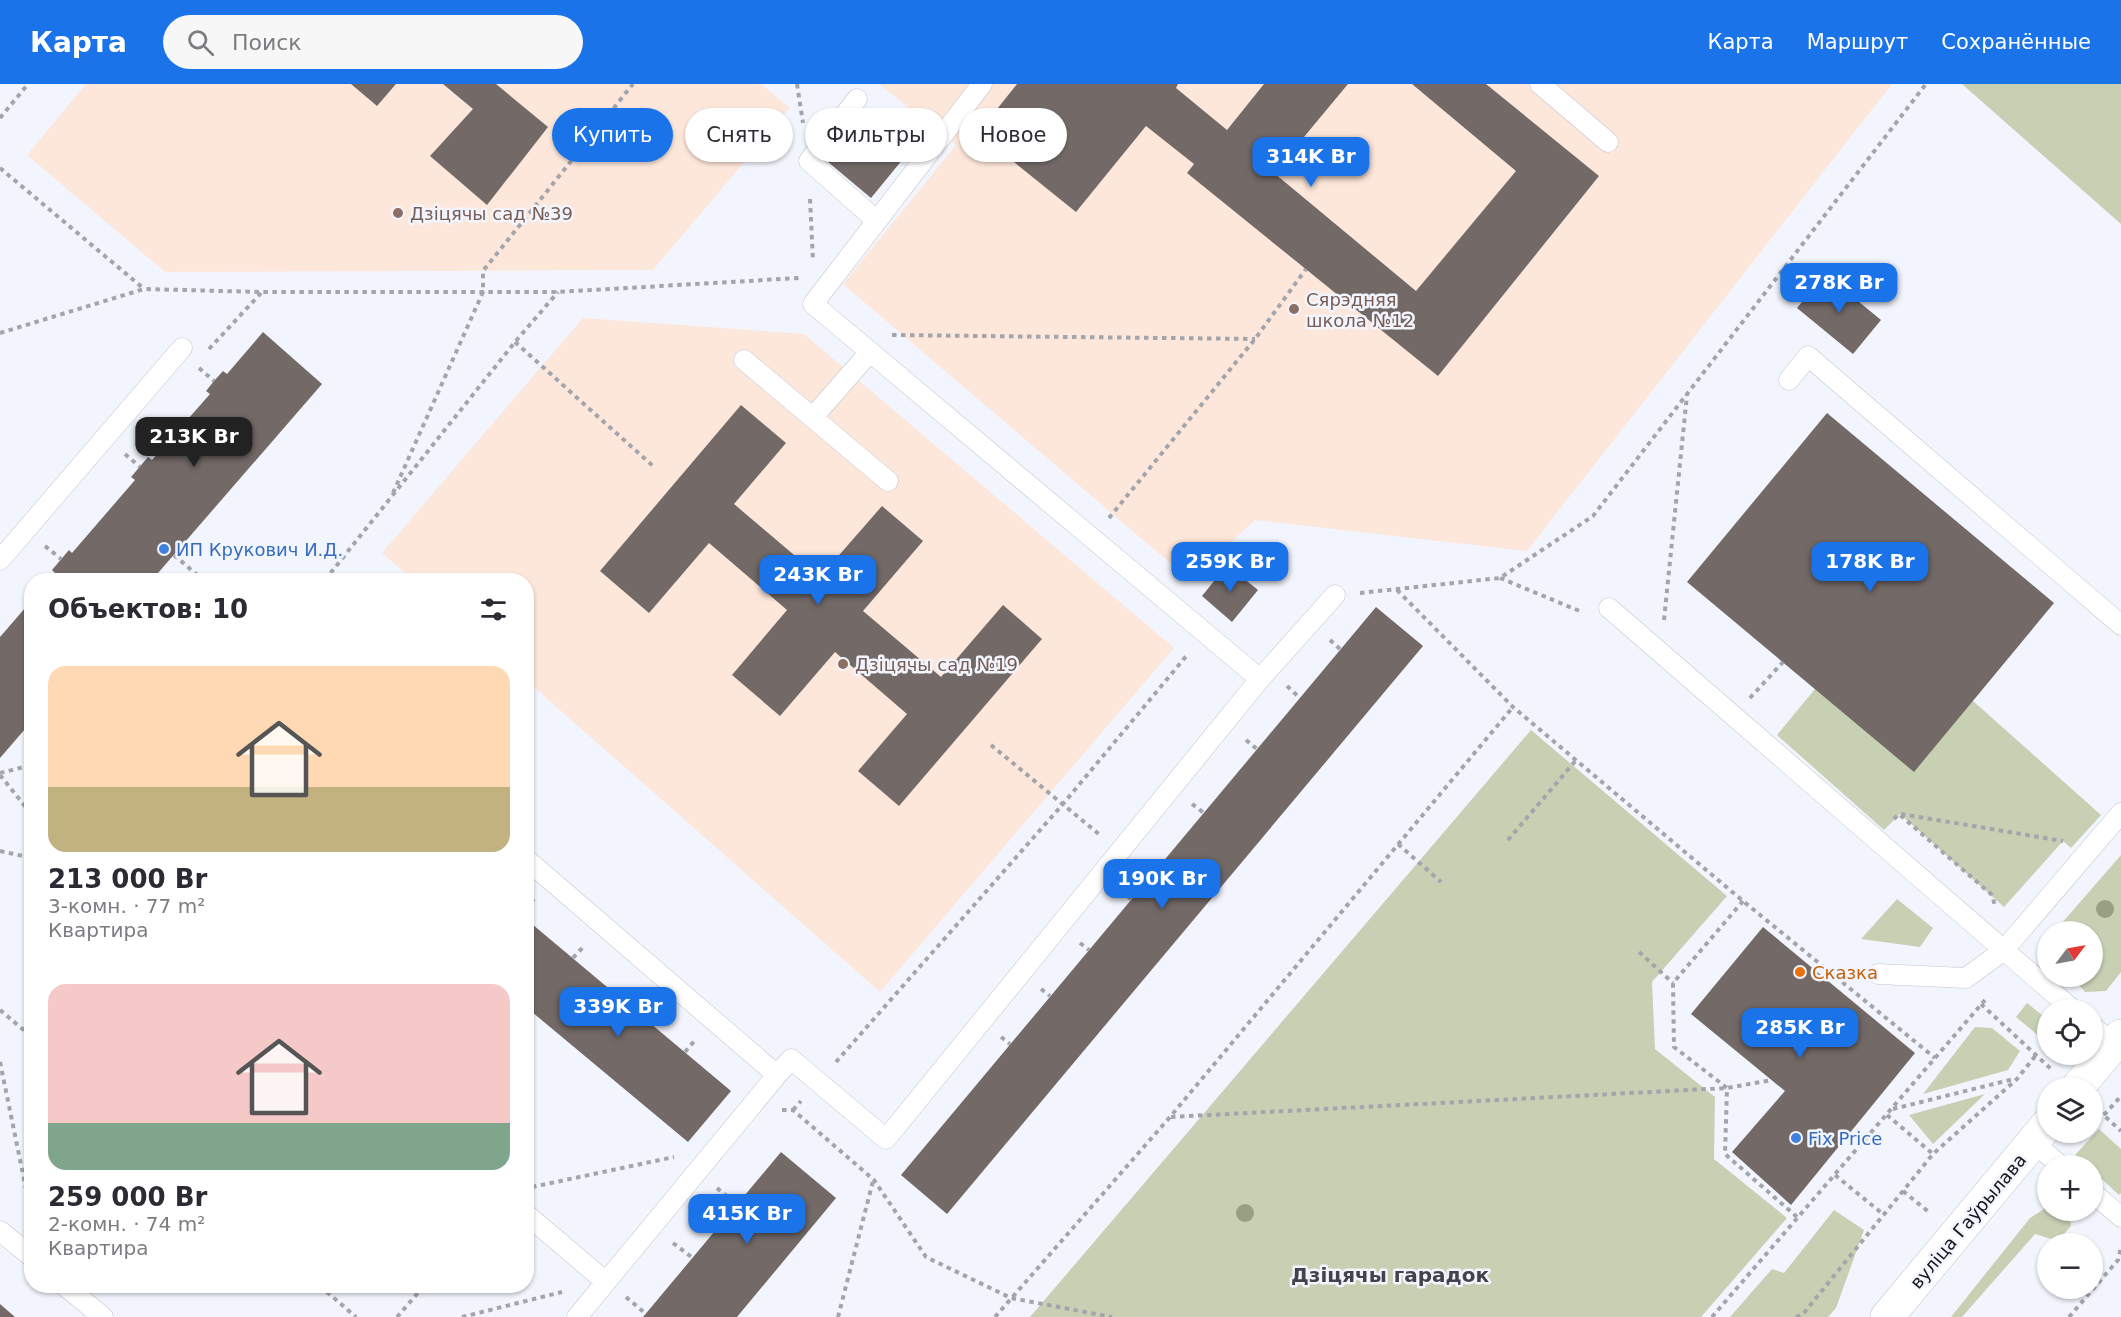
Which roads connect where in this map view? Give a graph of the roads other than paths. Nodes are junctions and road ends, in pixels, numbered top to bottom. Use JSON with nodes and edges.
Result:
{"nodes":[{"id":1,"x":982,"y":84,"type":"edge"},
{"id":2,"x":1540,"y":84,"type":"edge"},
{"id":3,"x":857,"y":99,"type":"road end"},
{"id":4,"x":1608,"y":142,"type":"dead end"},
{"id":5,"x":877,"y":221,"type":"junction"},
{"id":6,"x":183,"y":348,"type":"dead end"},
{"id":7,"x":870,"y":352,"type":"junction"},
{"id":8,"x":744,"y":360,"type":"dead end"},
{"id":9,"x":1789,"y":380,"type":"dead end"},
{"id":10,"x":813,"y":417,"type":"junction"},
{"id":11,"x":888,"y":481,"type":"dead end"},
{"id":12,"x":0,"y":560,"type":"edge"},
{"id":13,"x":1335,"y":595,"type":"road end"},
{"id":14,"x":1609,"y":608,"type":"dead end"},
{"id":15,"x":2121,"y":625,"type":"edge"},
{"id":16,"x":1260,"y":680,"type":"junction"},
{"id":17,"x":2121,"y":813,"type":"edge"},
{"id":18,"x":534,"y":867,"type":"edge"},
{"id":19,"x":2011,"y":956,"type":"junction"},
{"id":20,"x":1878,"y":974,"type":"dead end"},
{"id":21,"x":2060,"y":999,"type":"edge"},
{"id":22,"x":2109,"y":1035,"type":"edge"},
{"id":23,"x":777,"y":1075,"type":"junction"},
{"id":24,"x":2084,"y":1077,"type":"edge"},
{"id":25,"x":2037,"y":1137,"type":"edge"},
{"id":26,"x":2103,"y":1201,"type":"edge"},
{"id":27,"x":2121,"y":1217,"type":"edge"},
{"id":28,"x":534,"y":1221,"type":"edge"},
{"id":29,"x":0,"y":1231,"type":"edge"},
{"id":30,"x":24,"y":1250,"type":"edge"},
{"id":31,"x":606,"y":1282,"type":"junction"},
{"id":32,"x":74,"y":1293,"type":"edge"},
{"id":33,"x":103,"y":1317,"type":"edge"},
{"id":34,"x":577,"y":1317,"type":"edge"},
{"id":35,"x":1887,"y":1317,"type":"edge"}],
"edges":[{"from":1,"to":5,"type":"lane"},
{"from":2,"to":4,"type":"lane"},
{"from":3,"to":5,"type":"lane"},
{"from":5,"to":7,"type":"lane"},
{"from":6,"to":12,"type":"lane"},
{"from":7,"to":10,"type":"lane"},
{"from":7,"to":16,"type":"lane"},
{"from":8,"to":10,"type":"lane"},
{"from":9,"to":15,"type":"lane"},
{"from":10,"to":11,"type":"lane"},
{"from":13,"to":16,"type":"lane"},
{"from":14,"to":19,"type":"lane"},
{"from":16,"to":23,"type":"lane"},
{"from":17,"to":19,"type":"lane"},
{"from":18,"to":23,"type":"lane"},
{"from":19,"to":20,"type":"lane"},
{"from":19,"to":21,"type":"lane"},
{"from":22,"to":24,"type":"main road"},
{"from":23,"to":31,"type":"lane"},
{"from":25,"to":35,"type":"main road","name":"вуліца Гаўрылава"},
{"from":26,"to":27,"type":"lane"},
{"from":28,"to":31,"type":"lane"},
{"from":29,"to":30,"type":"lane"},
{"from":31,"to":34,"type":"lane"},
{"from":32,"to":33,"type":"lane"}]}
